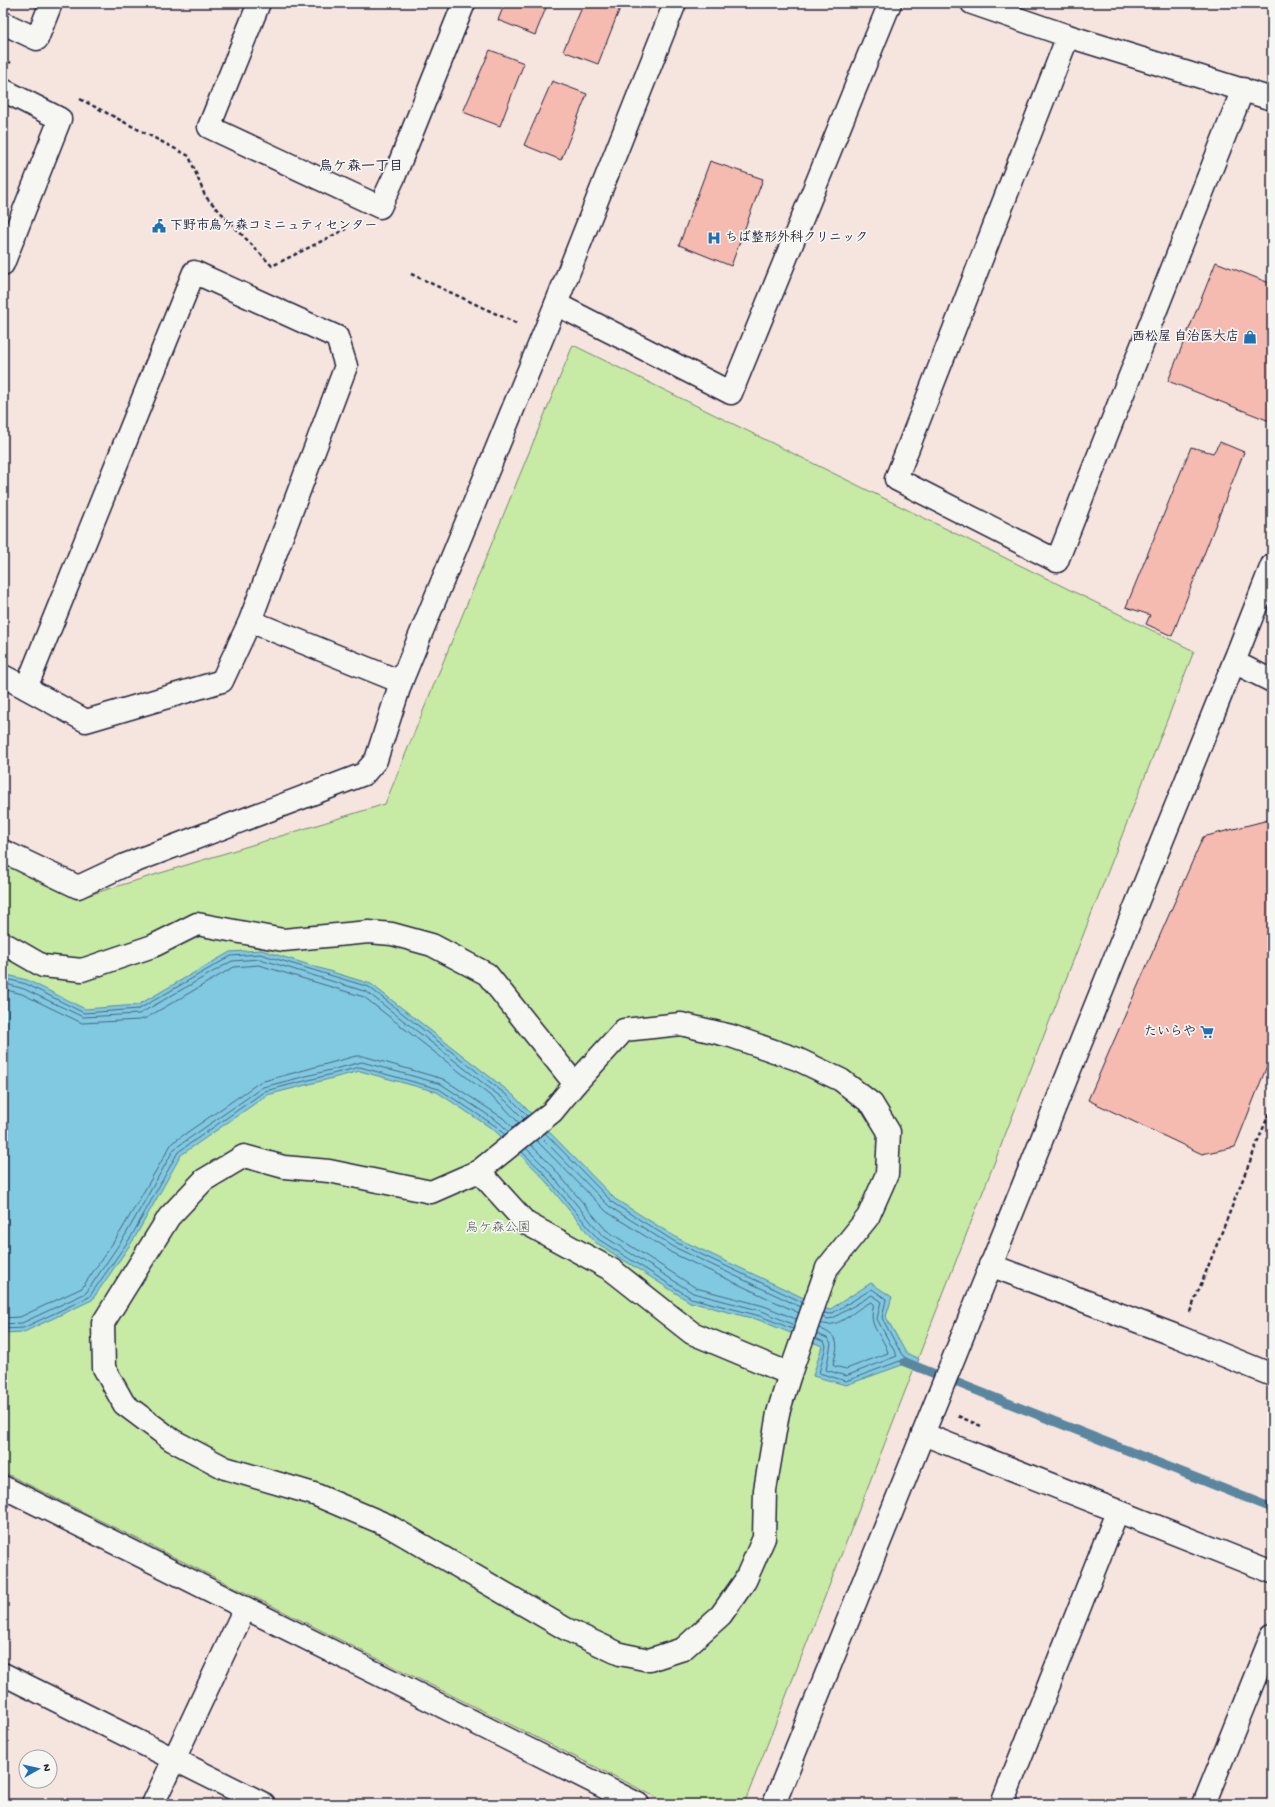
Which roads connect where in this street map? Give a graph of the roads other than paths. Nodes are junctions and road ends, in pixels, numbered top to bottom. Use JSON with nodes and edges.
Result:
{"nodes":[{"id":1,"x":51,"y":3,"type":"edge"},
{"id":2,"x":259,"y":3,"type":"edge"},
{"id":3,"x":464,"y":3,"type":"edge"},
{"id":4,"x":675,"y":3,"type":"edge"},
{"id":5,"x":890,"y":3,"type":"edge"},
{"id":6,"x":972,"y":3,"type":"edge"},
{"id":7,"x":3,"y":23,"type":"edge"},
{"id":8,"x":1068,"y":36,"type":"junction"},
{"id":9,"x":1243,"y":89,"type":"junction"},
{"id":10,"x":3,"y":90,"type":"edge"},
{"id":11,"x":1272,"y":99,"type":"edge"},
{"id":12,"x":3,"y":264,"type":"edge"},
{"id":13,"x":556,"y":304,"type":"junction"},
{"id":14,"x":1272,"y":565,"type":"edge"},
{"id":15,"x":250,"y":621,"type":"junction"},
{"id":16,"x":1234,"y":662,"type":"junction"},
{"id":17,"x":3,"y":676,"type":"edge"},
{"id":18,"x":1272,"y":681,"type":"edge"},
{"id":19,"x":401,"y":682,"type":"junction"},
{"id":20,"x":26,"y":688,"type":"junction"},
{"id":21,"x":3,"y":851,"type":"edge"},
{"id":22,"x":3,"y":943,"type":"edge"},
{"id":23,"x":575,"y":1084,"type":"junction"},
{"id":24,"x":479,"y":1171,"type":"junction"},
{"id":25,"x":990,"y":1265,"type":"junction"},
{"id":26,"x":790,"y":1374,"type":"junction"},
{"id":27,"x":1272,"y":1375,"type":"edge"},
{"id":28,"x":923,"y":1434,"type":"junction"},
{"id":29,"x":3,"y":1487,"type":"edge"},
{"id":30,"x":1117,"y":1512,"type":"junction"},
{"id":31,"x":1272,"y":1572,"type":"edge"},
{"id":32,"x":245,"y":1608,"type":"junction"},
{"id":33,"x":1272,"y":1635,"type":"edge"},
{"id":34,"x":3,"y":1674,"type":"edge"},
{"id":35,"x":174,"y":1759,"type":"junction"},
{"id":36,"x":154,"y":1804,"type":"edge"},
{"id":37,"x":264,"y":1804,"type":"edge"},
{"id":38,"x":638,"y":1804,"type":"edge"},
{"id":39,"x":774,"y":1804,"type":"edge"},
{"id":40,"x":1002,"y":1804,"type":"edge"},
{"id":41,"x":1204,"y":1804,"type":"edge"}],
"edges":[{"from":1,"to":7,"type":"street"},
{"from":2,"to":3,"type":"street"},
{"from":4,"to":13,"type":"street"},
{"from":5,"to":13,"type":"street"},
{"from":6,"to":8,"type":"street"},
{"from":8,"to":9,"type":"street"},
{"from":8,"to":9,"type":"street"},
{"from":9,"to":11,"type":"street"},
{"from":10,"to":12,"type":"street"},
{"from":13,"to":19,"type":"street"},
{"from":14,"to":16,"type":"street"},
{"from":15,"to":19,"type":"street"},
{"from":15,"to":20,"type":"street"},
{"from":15,"to":20,"type":"street"},
{"from":16,"to":18,"type":"street"},
{"from":16,"to":25,"type":"street"},
{"from":17,"to":20,"type":"street"},
{"from":19,"to":21,"type":"street"},
{"from":22,"to":23,"type":"street"},
{"from":23,"to":24,"type":"street"},
{"from":23,"to":26,"type":"street"},
{"from":24,"to":26,"type":"street"},
{"from":24,"to":26,"type":"street"},
{"from":25,"to":27,"type":"street"},
{"from":25,"to":28,"type":"street"},
{"from":28,"to":30,"type":"street"},
{"from":28,"to":39,"type":"street"},
{"from":29,"to":32,"type":"street"},
{"from":30,"to":31,"type":"street"},
{"from":30,"to":40,"type":"street"},
{"from":32,"to":35,"type":"street"},
{"from":32,"to":38,"type":"street"},
{"from":33,"to":41,"type":"street"},
{"from":34,"to":35,"type":"street"},
{"from":35,"to":36,"type":"street"},
{"from":35,"to":37,"type":"street"}]}
